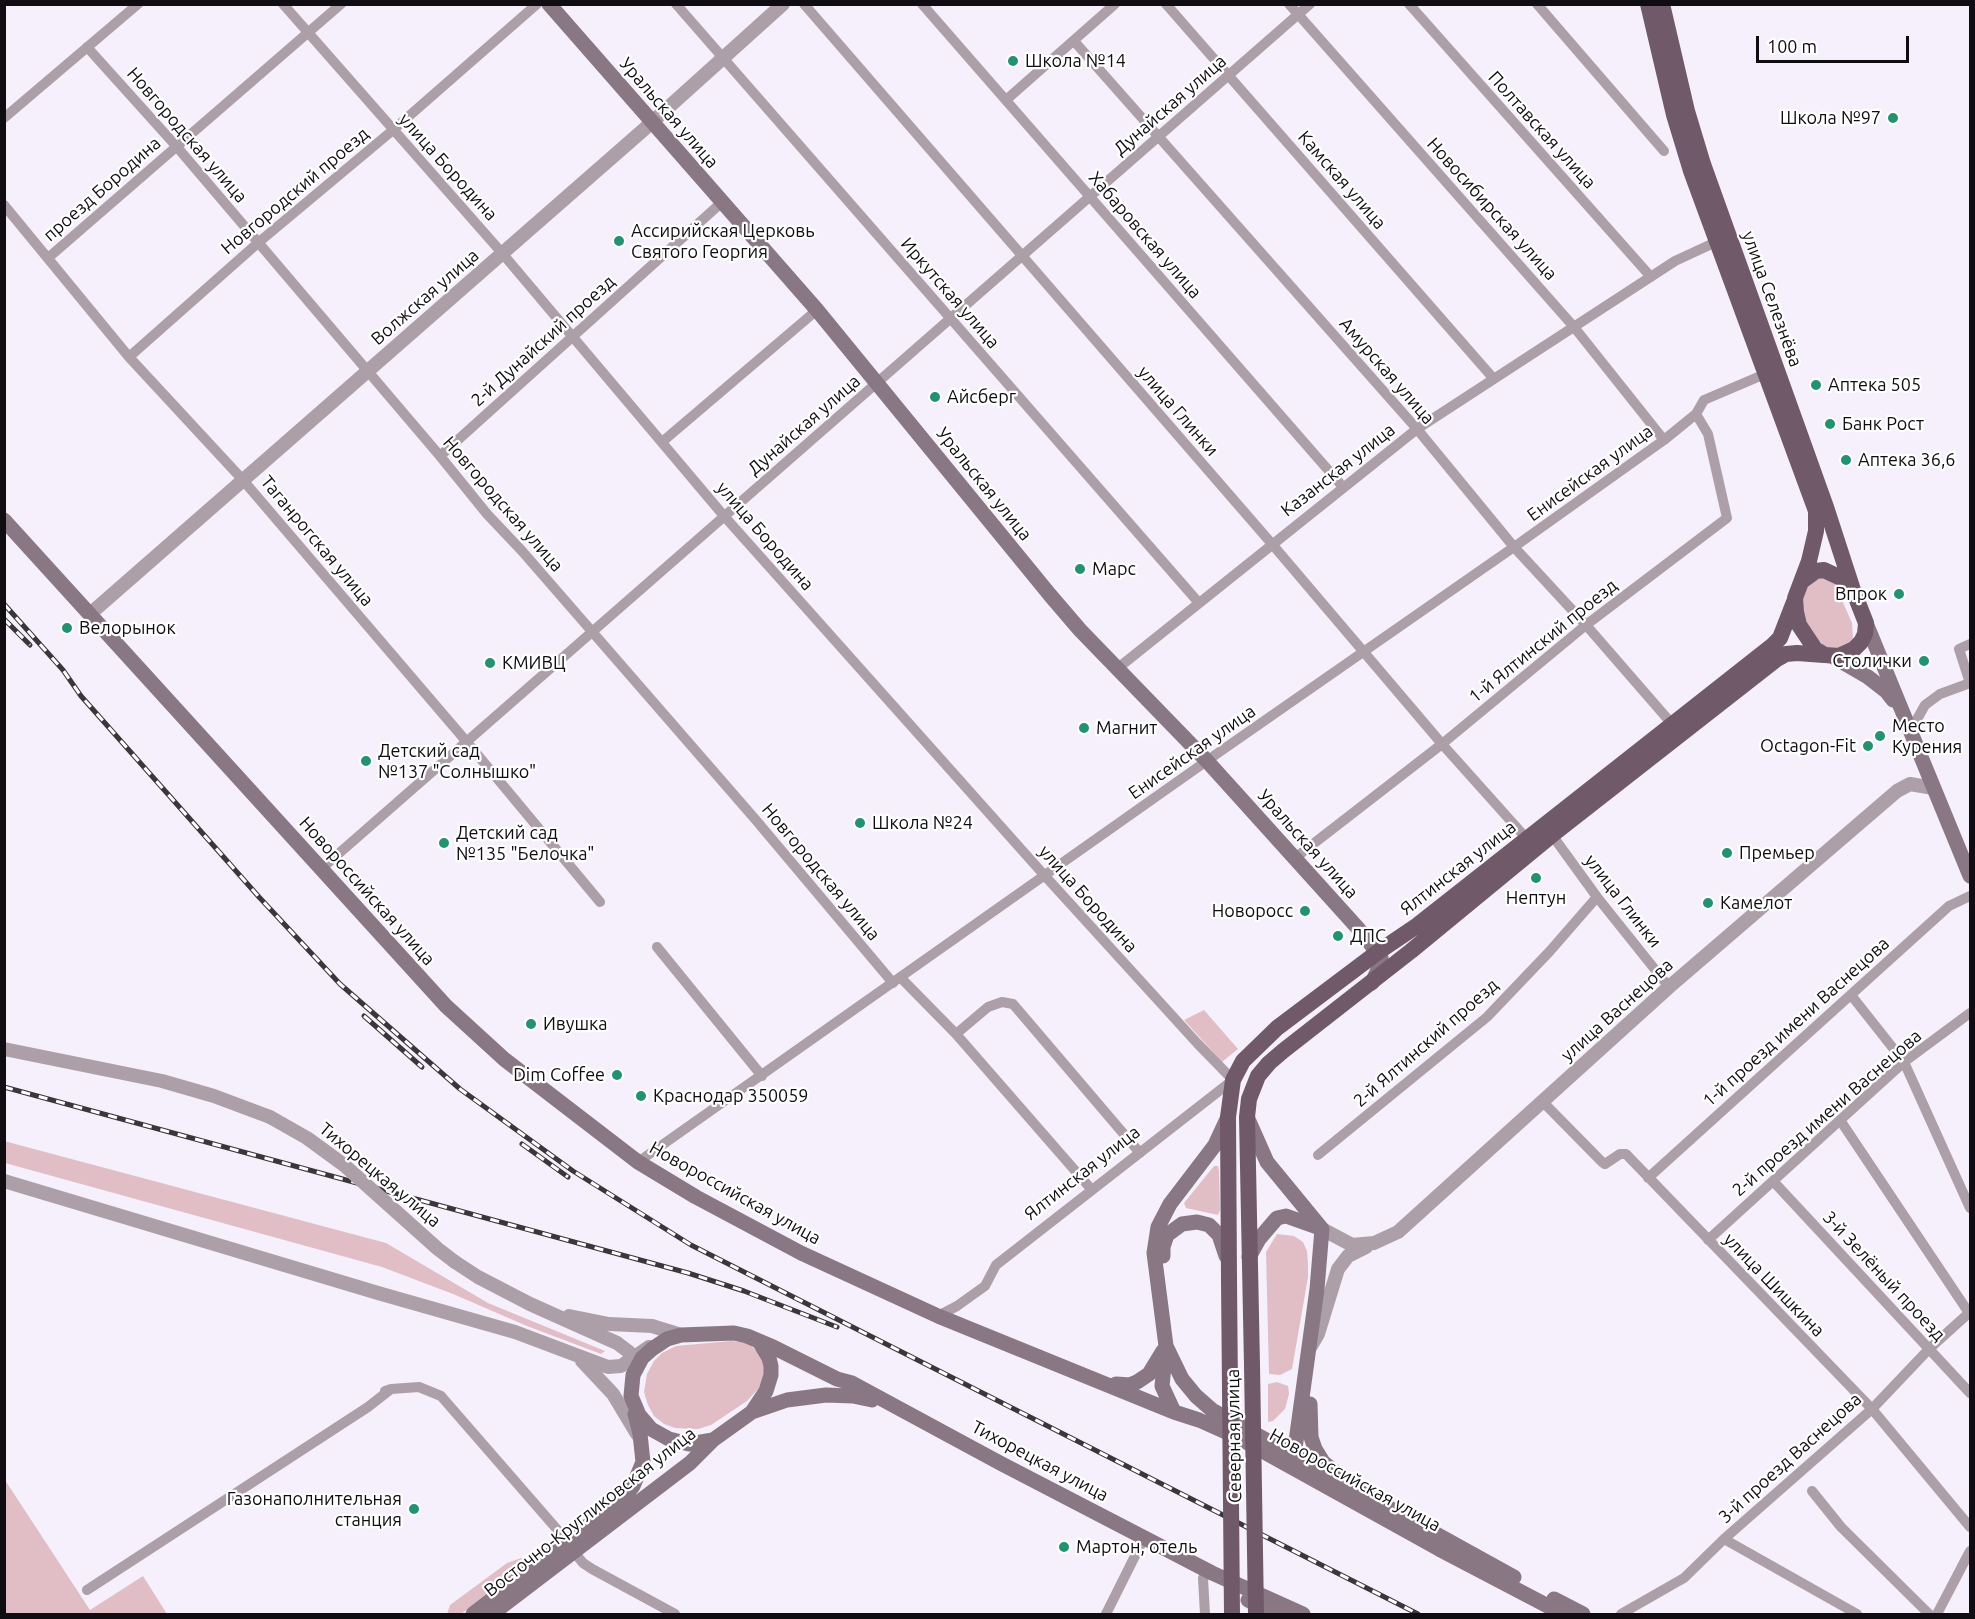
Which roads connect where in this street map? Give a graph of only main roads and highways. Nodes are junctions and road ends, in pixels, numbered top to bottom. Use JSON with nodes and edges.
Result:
{"nodes":[{"id":1,"x":549,"y":4,"type":"edge"},
{"id":2,"x":1651,"y":7,"type":"edge"},
{"id":3,"x":4,"y":520,"type":"edge"},
{"id":4,"x":1802,"y":580,"type":"junction"},
{"id":5,"x":1856,"y":597,"type":"junction"},
{"id":6,"x":1796,"y":598,"type":"junction"},
{"id":7,"x":1866,"y":623,"type":"junction"},
{"id":8,"x":1829,"y":656,"type":"junction"},
{"id":9,"x":1902,"y":712,"type":"junction"},
{"id":10,"x":1971,"y":876,"type":"edge"},
{"id":11,"x":1378,"y":952,"type":"junction"},
{"id":12,"x":1372,"y":982,"type":"junction"},
{"id":13,"x":1258,"y":1076,"type":"joint"},
{"id":14,"x":1233,"y":1080,"type":"joint"},
{"id":15,"x":1247,"y":1117,"type":"junction"},
{"id":16,"x":1228,"y":1118,"type":"junction"},
{"id":17,"x":1322,"y":1229,"type":"junction"},
{"id":18,"x":1249,"y":1257,"type":"junction"},
{"id":19,"x":1228,"y":1265,"type":"junction"},
{"id":20,"x":1163,"y":1313,"type":"junction"},
{"id":21,"x":760,"y":1342,"type":"junction"},
{"id":22,"x":1166,"y":1346,"type":"junction"},
{"id":23,"x":1305,"y":1380,"type":"junction"},
{"id":24,"x":1104,"y":1383,"type":"junction"},
{"id":25,"x":631,"y":1396,"type":"junction"},
{"id":26,"x":752,"y":1412,"type":"junction"},
{"id":27,"x":1174,"y":1412,"type":"junction"},
{"id":28,"x":1248,"y":1431,"type":"joint"},
{"id":29,"x":712,"y":1440,"type":"junction"},
{"id":30,"x":1294,"y":1461,"type":"junction"},
{"id":31,"x":1349,"y":1486,"type":"junction"},
{"id":32,"x":571,"y":1547,"type":"junction"},
{"id":33,"x":473,"y":1614,"type":"edge"},
{"id":34,"x":492,"y":1614,"type":"edge"},
{"id":35,"x":1232,"y":1614,"type":"edge"},
{"id":36,"x":1256,"y":1614,"type":"edge"},
{"id":37,"x":1275,"y":1614,"type":"edge"},
{"id":38,"x":1303,"y":1614,"type":"edge"},
{"id":39,"x":1563,"y":1614,"type":"edge"},
{"id":40,"x":1583,"y":1614,"type":"edge"}],
"edges":[{"from":1,"to":11,"type":"main road","name":"Уральская улица"},
{"from":2,"to":4,"type":"main road","name":"улица Селезнёва"},
{"from":2,"to":5,"type":"main road","name":"улица Селезнёва"},
{"from":3,"to":24,"type":"main road","name":"Новороссийская улица"},
{"from":4,"to":5,"type":"main road"},
{"from":4,"to":6,"type":"main road"},
{"from":5,"to":7,"type":"main road"},
{"from":6,"to":8,"type":"main road"},
{"from":6,"to":11,"type":"main road","name":"Ялтинская улица"},
{"from":7,"to":8,"type":"main road"},
{"from":7,"to":9,"type":"main road"},
{"from":8,"to":9,"type":"main road"},
{"from":8,"to":12,"type":"main road","name":"Ялтинская улица"},
{"from":9,"to":10,"type":"main road"},
{"from":11,"to":12,"type":"main road"},
{"from":11,"to":14,"type":"main road","name":"Ялтинская улица"},
{"from":12,"to":13,"type":"main road","name":"Ялтинская улица"},
{"from":13,"to":15,"type":"main road","name":"Северная улица"},
{"from":14,"to":16,"type":"main road","name":"Северная улица"},
{"from":15,"to":17,"type":"main road"},
{"from":15,"to":18,"type":"main road","name":"Северная улица"},
{"from":16,"to":19,"type":"main road","name":"Северная улица"},
{"from":16,"to":20,"type":"main road","name":"Северная улица"},
{"from":17,"to":18,"type":"main road"},
{"from":17,"to":23,"type":"main road"},
{"from":18,"to":36,"type":"main road","name":"Северная улица","bridge":true},
{"from":19,"to":20,"type":"main road"},
{"from":19,"to":35,"type":"main road","name":"Северная улица","bridge":true},
{"from":20,"to":22,"type":"main road","name":"Северная улица"},
{"from":21,"to":25,"type":"main road"},
{"from":21,"to":26,"type":"main road"},
{"from":21,"to":38,"type":"main road","name":"Тихорецкая улица"},
{"from":22,"to":24,"type":"main road"},
{"from":22,"to":27,"type":"main road","name":"Северная улица"},
{"from":22,"to":28,"type":"main road","name":"Северная улица"},
{"from":23,"to":30,"type":"main road"},
{"from":23,"to":31,"type":"main road"},
{"from":24,"to":27,"type":"main road","name":"Новороссийская улица"},
{"from":25,"to":29,"type":"main road"},
{"from":25,"to":32,"type":"main road","name":"Восточно-Кругликовская улица"},
{"from":26,"to":29,"type":"main road"},
{"from":26,"to":37,"type":"main road","name":"Тихорецкая улица"},
{"from":27,"to":30,"type":"main road","name":"Новороссийская улица"},
{"from":28,"to":30,"type":"main road","name":"Новороссийская улица"},
{"from":29,"to":32,"type":"main road","name":"Восточно-Кругликовская улица"},
{"from":30,"to":31,"type":"main road","name":"Новороссийская улица"},
{"from":30,"to":39,"type":"main road","name":"Новороссийская улица"},
{"from":31,"to":40,"type":"main road","name":"Новороссийская улица"},
{"from":32,"to":33,"type":"main road","name":"Восточно-Кругликовская улица"},
{"from":32,"to":34,"type":"main road","name":"Восточно-Кругликовская улица"}]}
